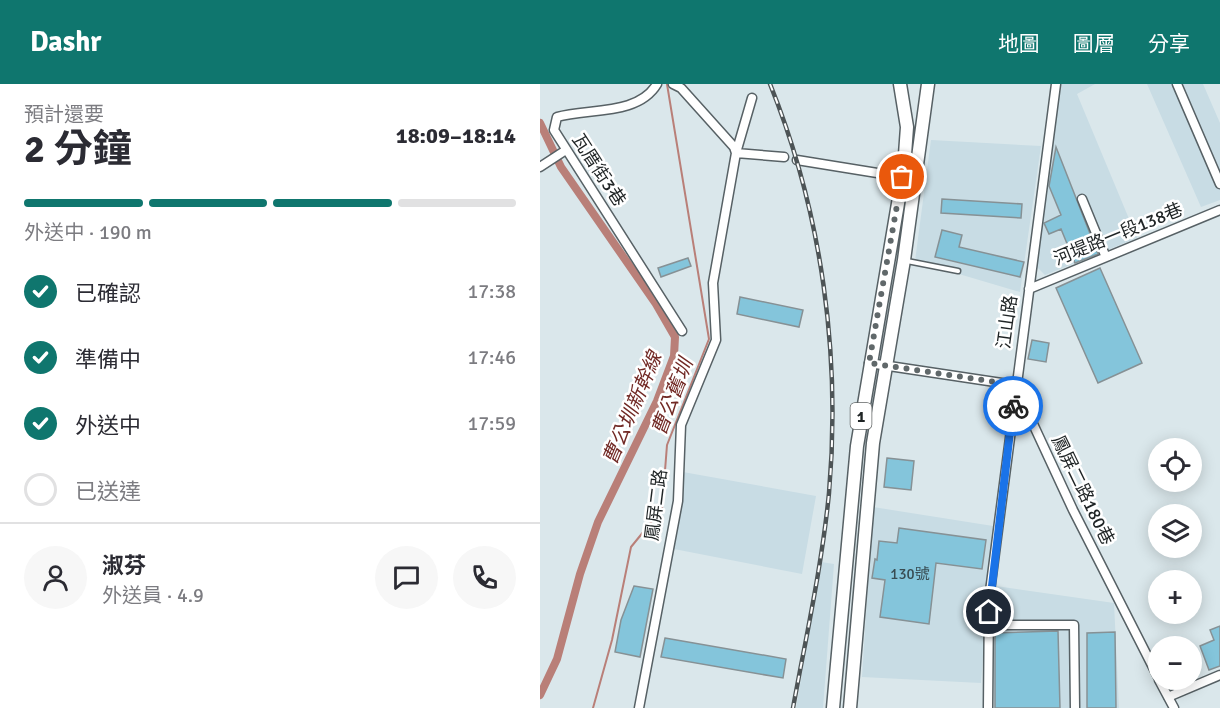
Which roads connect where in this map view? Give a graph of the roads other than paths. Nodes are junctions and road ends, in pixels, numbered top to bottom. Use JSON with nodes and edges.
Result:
{"nodes":[{"id":1,"x":657,"y":84,"type":"edge"},
{"id":2,"x":675,"y":84,"type":"edge"},
{"id":3,"x":900,"y":84,"type":"edge"},
{"id":4,"x":908,"y":84,"type":"edge"},
{"id":5,"x":920,"y":84,"type":"edge"},
{"id":6,"x":928,"y":84,"type":"edge"},
{"id":7,"x":1056,"y":84,"type":"edge"},
{"id":8,"x":1177,"y":84,"type":"edge"},
{"id":9,"x":752,"y":98,"type":"dead end"},
{"id":10,"x":907,"y":127,"type":"junction"},
{"id":11,"x":920,"y":128,"type":"junction"},
{"id":12,"x":564,"y":151,"type":"junction"},
{"id":13,"x":736,"y":153,"type":"junction"},
{"id":14,"x":784,"y":157,"type":"dead end"},
{"id":15,"x":797,"y":160,"type":"dead end"},
{"id":16,"x":543,"y":164,"type":"edge"},
{"id":17,"x":902,"y":177,"type":"junction"},
{"id":18,"x":1220,"y":184,"type":"edge"},
{"id":19,"x":1082,"y":199,"type":"dead end"},
{"id":20,"x":1220,"y":210,"type":"edge"},
{"id":21,"x":1105,"y":255,"type":"junction"},
{"id":22,"x":904,"y":260,"type":"junction"},
{"id":23,"x":958,"y":271,"type":"dead end"},
{"id":24,"x":1029,"y":289,"type":"junction"},
{"id":25,"x":682,"y":331,"type":"dead end"},
{"id":26,"x":869,"y":363,"type":"junction"},
{"id":27,"x":884,"y":366,"type":"junction"},
{"id":28,"x":1016,"y":385,"type":"junction"},
{"id":29,"x":843,"y":572,"type":"junction"},
{"id":30,"x":860,"y":574,"type":"junction"},
{"id":31,"x":989,"y":625,"type":"junction"},
{"id":32,"x":1148,"y":657,"type":"edge"},
{"id":33,"x":1220,"y":675,"type":"edge"},
{"id":34,"x":1165,"y":690,"type":"edge"},
{"id":35,"x":1168,"y":697,"type":"junction"},
{"id":36,"x":639,"y":708,"type":"edge"},
{"id":37,"x":833,"y":708,"type":"edge"},
{"id":38,"x":850,"y":708,"type":"edge"},
{"id":39,"x":988,"y":708,"type":"edge"},
{"id":40,"x":1075,"y":708,"type":"edge"},
{"id":41,"x":1174,"y":708,"type":"edge"}],
"edges":[{"from":1,"to":12,"type":"street","name":"瓦厝街3巷"},
{"from":2,"to":13,"type":"street"},
{"from":3,"to":10,"type":"main road","number":"1"},
{"from":4,"to":10,"type":"main road","number":"1"},
{"from":5,"to":11,"type":"main road","number":"1"},
{"from":6,"to":11,"type":"main road","number":"1"},
{"from":7,"to":24,"type":"street","name":"江山路"},
{"from":8,"to":18,"type":"street"},
{"from":9,"to":13,"type":"street","name":"鳳屏二路"},
{"from":10,"to":17,"type":"main road","number":"1"},
{"from":11,"to":22,"type":"main road","number":"1"},
{"from":12,"to":16,"type":"street"},
{"from":12,"to":25,"type":"street","name":"瓦厝街3巷"},
{"from":13,"to":14,"type":"street"},
{"from":13,"to":36,"type":"street","name":"鳳屏二路"},
{"from":15,"to":17,"type":"street"},
{"from":17,"to":26,"type":"main road","number":"1"},
{"from":19,"to":21,"type":"street"},
{"from":20,"to":21,"type":"street","name":"河堤路一段138巷"},
{"from":21,"to":24,"type":"street","name":"河堤路一段138巷"},
{"from":22,"to":23,"type":"lane"},
{"from":22,"to":27,"type":"main road","number":"1"},
{"from":24,"to":28,"type":"street","name":"江山路"},
{"from":26,"to":27,"type":"street"},
{"from":26,"to":29,"type":"main road","number":"1"},
{"from":27,"to":28,"type":"street"},
{"from":27,"to":30,"type":"main road","number":"1"},
{"from":28,"to":31,"type":"street","name":"江山路"},
{"from":28,"to":32,"type":"street","name":"鳳屏二路180巷"},
{"from":29,"to":30,"type":"main road"},
{"from":29,"to":37,"type":"main road","number":"1"},
{"from":30,"to":38,"type":"main road","number":"1"},
{"from":31,"to":39,"type":"street","name":"江山路"},
{"from":31,"to":40,"type":"street"},
{"from":33,"to":35,"type":"street"},
{"from":34,"to":35,"type":"street","name":"鳳屏二路180巷"},
{"from":35,"to":41,"type":"street","name":"鳳屏二路180巷"}]}
